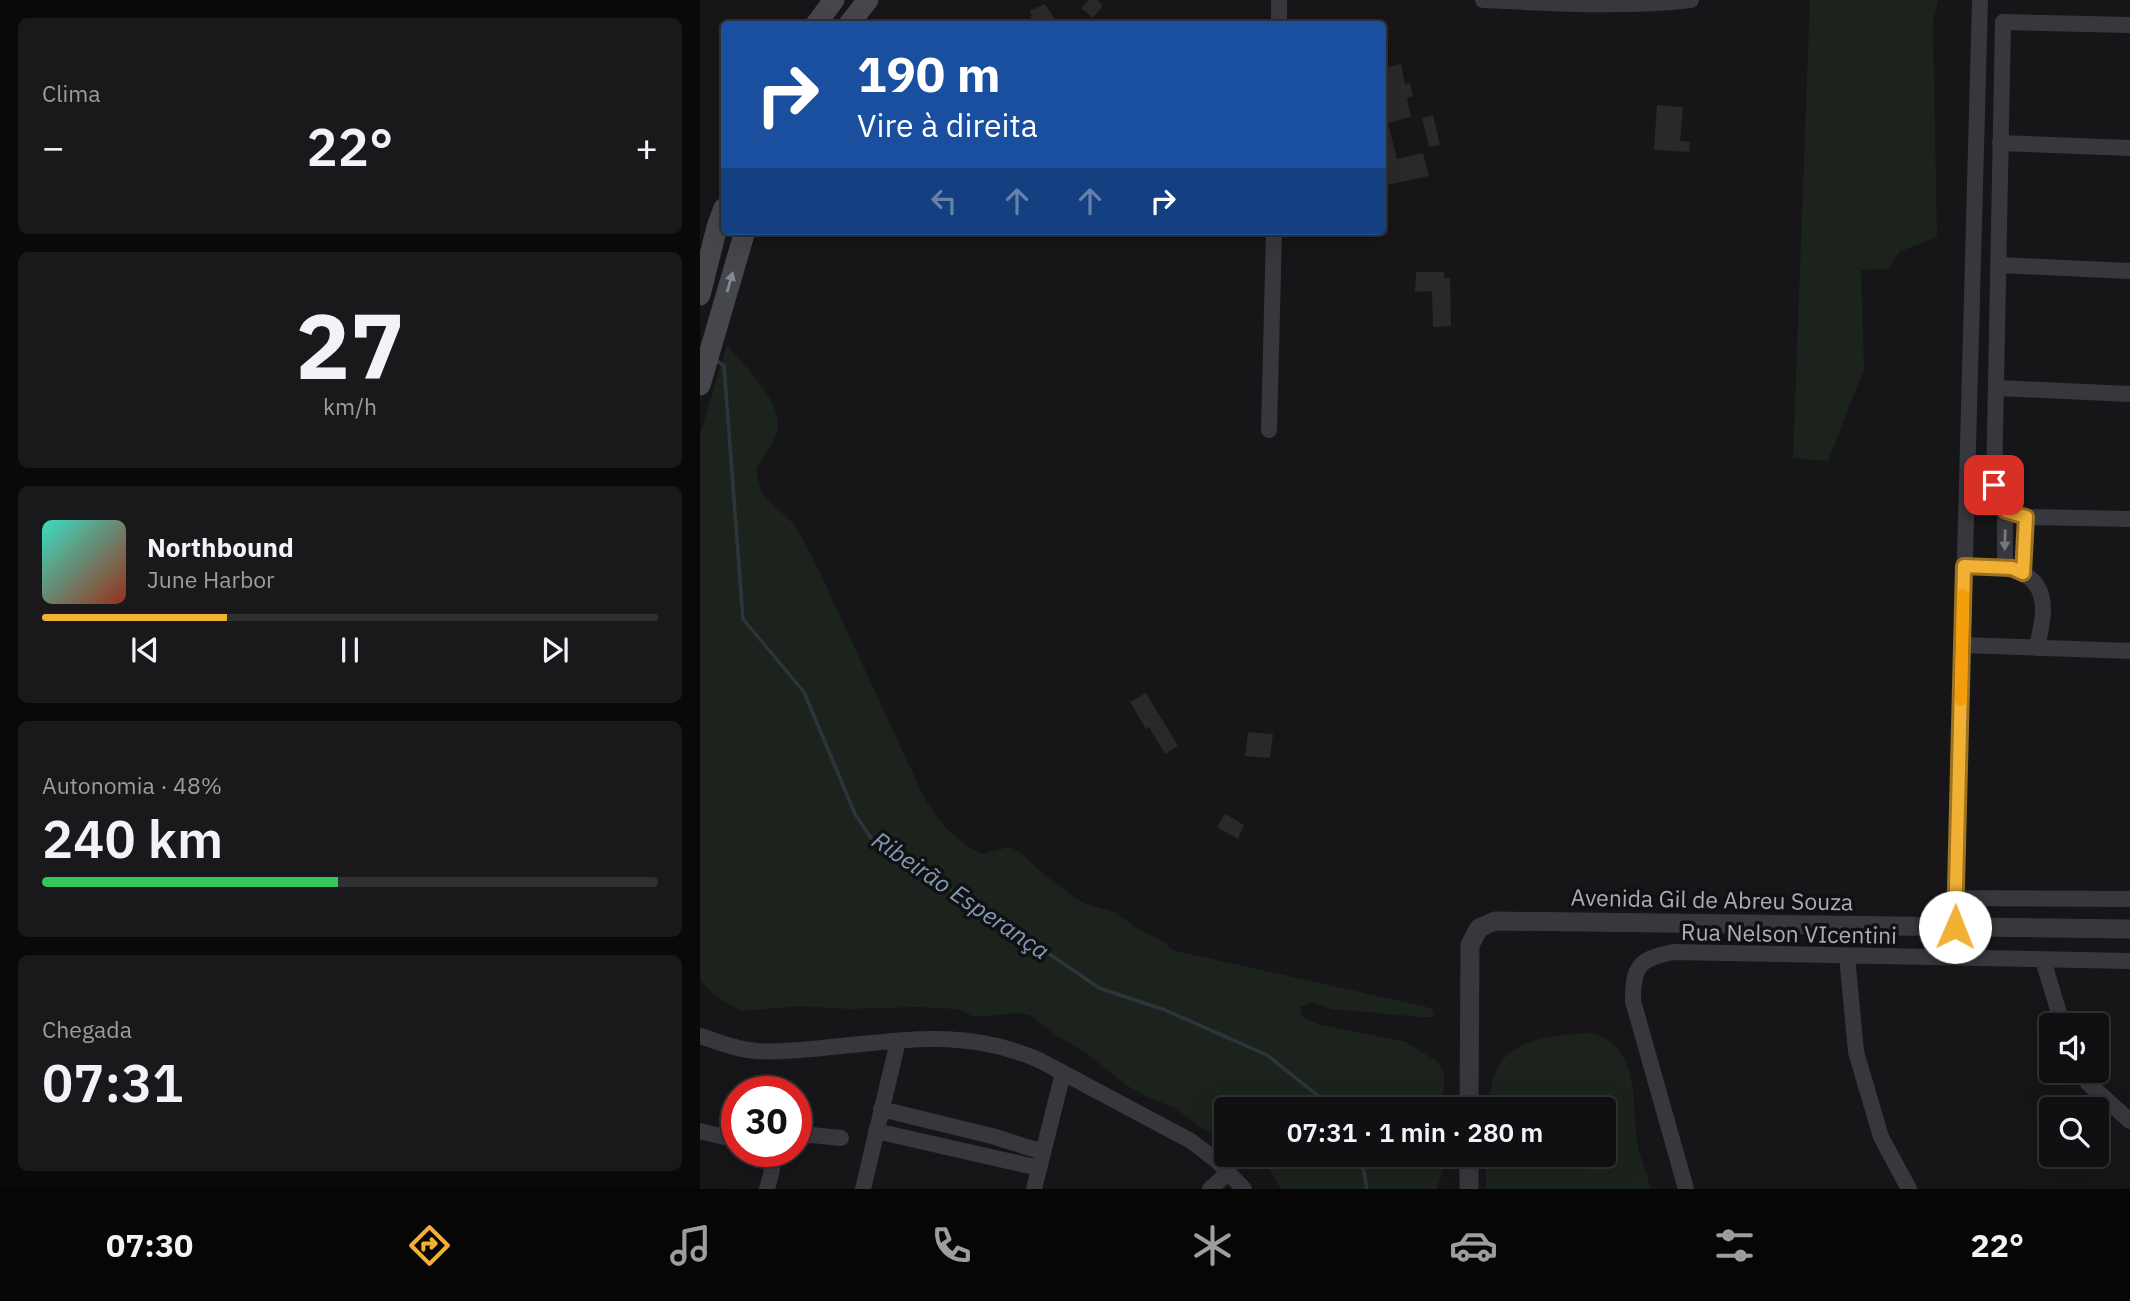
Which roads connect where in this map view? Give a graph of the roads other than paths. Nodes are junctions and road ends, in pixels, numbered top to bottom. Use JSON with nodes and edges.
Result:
{"nodes":[{"id":1,"x":834,"y":0,"type":"edge"},
{"id":2,"x":868,"y":0,"type":"edge"},
{"id":3,"x":1279,"y":0,"type":"edge"},
{"id":4,"x":1483,"y":0,"type":"edge"},
{"id":5,"x":1691,"y":0,"type":"edge"},
{"id":6,"x":1980,"y":0,"type":"edge"},
{"id":7,"x":818,"y":21,"type":"edge"},
{"id":8,"x":851,"y":21,"type":"edge"},
{"id":9,"x":1279,"y":21,"type":"edge"},
{"id":10,"x":2130,"y":25,"type":"edge"},
{"id":11,"x":2000,"y":143,"type":"junction"},
{"id":12,"x":2130,"y":148,"type":"edge"},
{"id":13,"x":721,"y":216,"type":"edge"},
{"id":14,"x":744,"y":235,"type":"edge"},
{"id":15,"x":1273,"y":235,"type":"edge"},
{"id":16,"x":1998,"y":265,"type":"junction"},
{"id":17,"x":2130,"y":271,"type":"edge"},
{"id":18,"x":700,"y":295,"type":"edge"},
{"id":19,"x":703,"y":376,"type":"edge"},
{"id":20,"x":1996,"y":388,"type":"junction"},
{"id":21,"x":2130,"y":394,"type":"edge"},
{"id":22,"x":1269,"y":430,"type":"dead end"},
{"id":23,"x":2006,"y":511,"type":"junction"},
{"id":24,"x":2026,"y":517,"type":"junction"},
{"id":25,"x":2130,"y":519,"type":"edge"},
{"id":26,"x":1964,"y":566,"type":"junction"},
{"id":27,"x":2005,"y":568,"type":"junction"},
{"id":28,"x":2023,"y":573,"type":"junction"},
{"id":29,"x":1962,"y":645,"type":"junction"},
{"id":30,"x":2037,"y":648,"type":"junction"},
{"id":31,"x":2130,"y":651,"type":"edge"},
{"id":32,"x":1956,"y":898,"type":"junction"},
{"id":33,"x":2130,"y":899,"type":"edge"},
{"id":34,"x":1955,"y":927,"type":"junction"},
{"id":35,"x":2130,"y":929,"type":"edge"},
{"id":36,"x":1847,"y":956,"type":"junction"},
{"id":37,"x":2043,"y":960,"type":"junction"},
{"id":38,"x":2130,"y":961,"type":"edge"},
{"id":39,"x":2059,"y":1013,"type":"edge"},
{"id":40,"x":700,"y":1025,"type":"edge"},
{"id":41,"x":708,"y":1038,"type":"edge"},
{"id":42,"x":898,"y":1041,"type":"junction"},
{"id":43,"x":1063,"y":1073,"type":"junction"},
{"id":44,"x":2088,"y":1083,"type":"edge"},
{"id":45,"x":1469,"y":1097,"type":"edge"},
{"id":46,"x":881,"y":1109,"type":"junction"},
{"id":47,"x":2130,"y":1121,"type":"edge"},
{"id":48,"x":700,"y":1131,"type":"edge"},
{"id":49,"x":876,"y":1131,"type":"junction"},
{"id":50,"x":812,"y":1135,"type":"edge"},
{"id":51,"x":721,"y":1136,"type":"edge"},
{"id":52,"x":841,"y":1138,"type":"dead end"},
{"id":53,"x":1041,"y":1160,"type":"junction"},
{"id":54,"x":772,"y":1167,"type":"edge"},
{"id":55,"x":1469,"y":1167,"type":"edge"},
{"id":56,"x":1229,"y":1171,"type":"junction"},
{"id":57,"x":767,"y":1189,"type":"edge"},
{"id":58,"x":863,"y":1189,"type":"edge"},
{"id":59,"x":1034,"y":1189,"type":"edge"},
{"id":60,"x":1210,"y":1189,"type":"edge"},
{"id":61,"x":1244,"y":1189,"type":"edge"},
{"id":62,"x":1469,"y":1189,"type":"edge"},
{"id":63,"x":1686,"y":1189,"type":"edge"},
{"id":64,"x":1909,"y":1189,"type":"edge"}],
"edges":[{"from":1,"to":7,"type":"main road"},
{"from":2,"to":8,"type":"main road"},
{"from":3,"to":9,"type":"street"},
{"from":4,"to":5,"type":"street"},
{"from":6,"to":26,"type":"street"},
{"from":10,"to":11,"type":"street"},
{"from":11,"to":12,"type":"street"},
{"from":11,"to":16,"type":"street"},
{"from":13,"to":18,"type":"main road"},
{"from":19,"to":14,"type":"main road","one_way":true},
{"from":15,"to":22,"type":"street"},
{"from":16,"to":17,"type":"street"},
{"from":16,"to":20,"type":"street"},
{"from":20,"to":21,"type":"street"},
{"from":20,"to":23,"type":"street"},
{"from":23,"to":24,"type":"street"},
{"from":23,"to":27,"type":"street","one_way":true},
{"from":24,"to":25,"type":"street"},
{"from":24,"to":28,"type":"street"},
{"from":26,"to":27,"type":"street"},
{"from":26,"to":29,"type":"street"},
{"from":27,"to":28,"type":"street"},
{"from":28,"to":30,"type":"street"},
{"from":29,"to":30,"type":"street"},
{"from":29,"to":32,"type":"street"},
{"from":30,"to":31,"type":"street"},
{"from":32,"to":33,"type":"street"},
{"from":32,"to":34,"type":"street"},
{"from":34,"to":35,"type":"street","name":"Avenida Gil de Abreu Souza"},
{"from":34,"to":45,"type":"street","name":"Avenida Gil de Abreu Souza"},
{"from":36,"to":37,"type":"street","name":"Rua Nelson VIcentini"},
{"from":36,"to":63,"type":"street","name":"Rua Nelson VIcentini"},
{"from":36,"to":64,"type":"street"},
{"from":37,"to":38,"type":"street","name":"Rua Nelson VIcentini"},
{"from":37,"to":39,"type":"street"},
{"from":40,"to":41,"type":"street"},
{"from":41,"to":42,"type":"street"},
{"from":42,"to":43,"type":"street"},
{"from":42,"to":46,"type":"street"},
{"from":43,"to":53,"type":"street"},
{"from":43,"to":56,"type":"street"},
{"from":44,"to":47,"type":"street"},
{"from":46,"to":49,"type":"street"},
{"from":46,"to":53,"type":"street"},
{"from":48,"to":51,"type":"street"},
{"from":49,"to":53,"type":"street"},
{"from":49,"to":58,"type":"street"},
{"from":50,"to":52,"type":"street"},
{"from":53,"to":59,"type":"street"},
{"from":54,"to":57,"type":"street"},
{"from":55,"to":62,"type":"street"},
{"from":56,"to":60,"type":"street"},
{"from":56,"to":61,"type":"street"}]}
